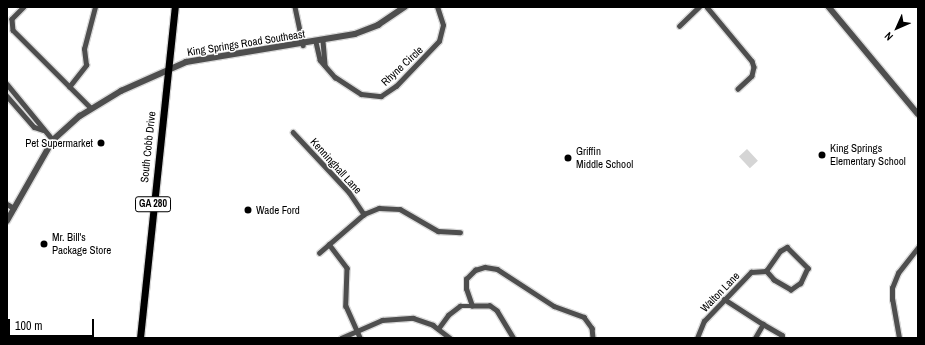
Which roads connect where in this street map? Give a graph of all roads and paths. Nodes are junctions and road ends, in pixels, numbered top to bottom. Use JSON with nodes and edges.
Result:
{"nodes":[{"id":1,"x":24,"y":7,"type":"edge"},
{"id":2,"x":95,"y":7,"type":"edge"},
{"id":3,"x":175,"y":7,"type":"edge"},
{"id":4,"x":295,"y":7,"type":"edge"},
{"id":5,"x":405,"y":7,"type":"edge"},
{"id":6,"x":437,"y":7,"type":"edge"},
{"id":7,"x":699,"y":7,"type":"edge"},
{"id":8,"x":707,"y":7,"type":"edge"},
{"id":9,"x":828,"y":7,"type":"edge"},
{"id":10,"x":679,"y":26,"type":"dead end"},
{"id":11,"x":320,"y":42,"type":"junction"},
{"id":12,"x":303,"y":45,"type":"junction"},
{"id":13,"x":167,"y":69,"type":"junction"},
{"id":14,"x":7,"y":84,"type":"edge"},
{"id":15,"x":69,"y":87,"type":"junction"},
{"id":16,"x":738,"y":89,"type":"dead end"},
{"id":17,"x":15,"y":92,"type":"junction"},
{"id":18,"x":8,"y":97,"type":"edge"},
{"id":19,"x":92,"y":108,"type":"junction"},
{"id":20,"x":918,"y":114,"type":"edge"},
{"id":21,"x":43,"y":130,"type":"junction"},
{"id":22,"x":293,"y":132,"type":"dead end"},
{"id":23,"x":53,"y":140,"type":"junction"},
{"id":24,"x":7,"y":204,"type":"edge"},
{"id":25,"x":14,"y":208,"type":"junction"},
{"id":26,"x":364,"y":214,"type":"junction"},
{"id":27,"x":7,"y":221,"type":"edge"},
{"id":28,"x":460,"y":232,"type":"dead end"},
{"id":29,"x":329,"y":244,"type":"junction"},
{"id":30,"x":918,"y":247,"type":"edge"},
{"id":31,"x":319,"y":253,"type":"dead end"},
{"id":32,"x":766,"y":271,"type":"junction"},
{"id":33,"x":724,"y":299,"type":"junction"},
{"id":34,"x":472,"y":306,"type":"junction"},
{"id":35,"x":763,"y":324,"type":"junction"},
{"id":36,"x":438,"y":329,"type":"junction"},
{"id":37,"x":357,"y":331,"type":"junction"},
{"id":38,"x":140,"y":338,"type":"edge"},
{"id":39,"x":341,"y":338,"type":"edge"},
{"id":40,"x":360,"y":338,"type":"edge"},
{"id":41,"x":450,"y":338,"type":"edge"},
{"id":42,"x":513,"y":338,"type":"edge"},
{"id":43,"x":593,"y":338,"type":"edge"},
{"id":44,"x":696,"y":338,"type":"edge"},
{"id":45,"x":755,"y":338,"type":"edge"},
{"id":46,"x":783,"y":338,"type":"edge"},
{"id":47,"x":899,"y":338,"type":"edge"}],
"edges":[{"from":1,"to":15,"type":"street"},
{"from":2,"to":15,"type":"street"},
{"from":3,"to":13,"type":"main road","name":"South Cobb Drive","number":"GA 280"},
{"from":4,"to":12,"type":"street"},
{"from":5,"to":11,"type":"street","name":"King Springs Road Southeast"},
{"from":6,"to":11,"type":"street","name":"Rhyne Circle"},
{"from":7,"to":10,"type":"street"},
{"from":8,"to":16,"type":"street"},
{"from":9,"to":20,"type":"street"},
{"from":11,"to":12,"type":"street","name":"King Springs Road Southeast"},
{"from":12,"to":13,"type":"street","name":"King Springs Road Southeast"},
{"from":13,"to":19,"type":"street","name":"King Springs Road Southeast"},
{"from":13,"to":38,"type":"main road","name":"South Cobb Drive","number":"GA 280"},
{"from":14,"to":17,"type":"street"},
{"from":15,"to":19,"type":"street"},
{"from":17,"to":18,"type":"street"},
{"from":17,"to":21,"type":"street"},
{"from":18,"to":21,"type":"street"},
{"from":19,"to":23,"type":"street","name":"King Springs Road Southeast"},
{"from":21,"to":23,"type":"street"},
{"from":22,"to":26,"type":"street","name":"Kenninghall Lane"},
{"from":23,"to":25,"type":"street","name":"King Springs Road Southeast"},
{"from":24,"to":25,"type":"street"},
{"from":25,"to":27,"type":"street","name":"King Springs Road Southeast"},
{"from":26,"to":28,"type":"street"},
{"from":26,"to":29,"type":"street"},
{"from":29,"to":31,"type":"street"},
{"from":29,"to":37,"type":"street"},
{"from":30,"to":47,"type":"street"},
{"from":32,"to":32,"type":"street"},
{"from":32,"to":33,"type":"street","name":"Walton Lane"},
{"from":33,"to":35,"type":"street"},
{"from":33,"to":44,"type":"street","name":"Walton Lane"},
{"from":34,"to":36,"type":"street"},
{"from":34,"to":42,"type":"street"},
{"from":34,"to":43,"type":"street"},
{"from":35,"to":45,"type":"street"},
{"from":35,"to":46,"type":"street"},
{"from":36,"to":37,"type":"street"},
{"from":36,"to":41,"type":"street"},
{"from":37,"to":39,"type":"street"},
{"from":37,"to":40,"type":"street"}]}
